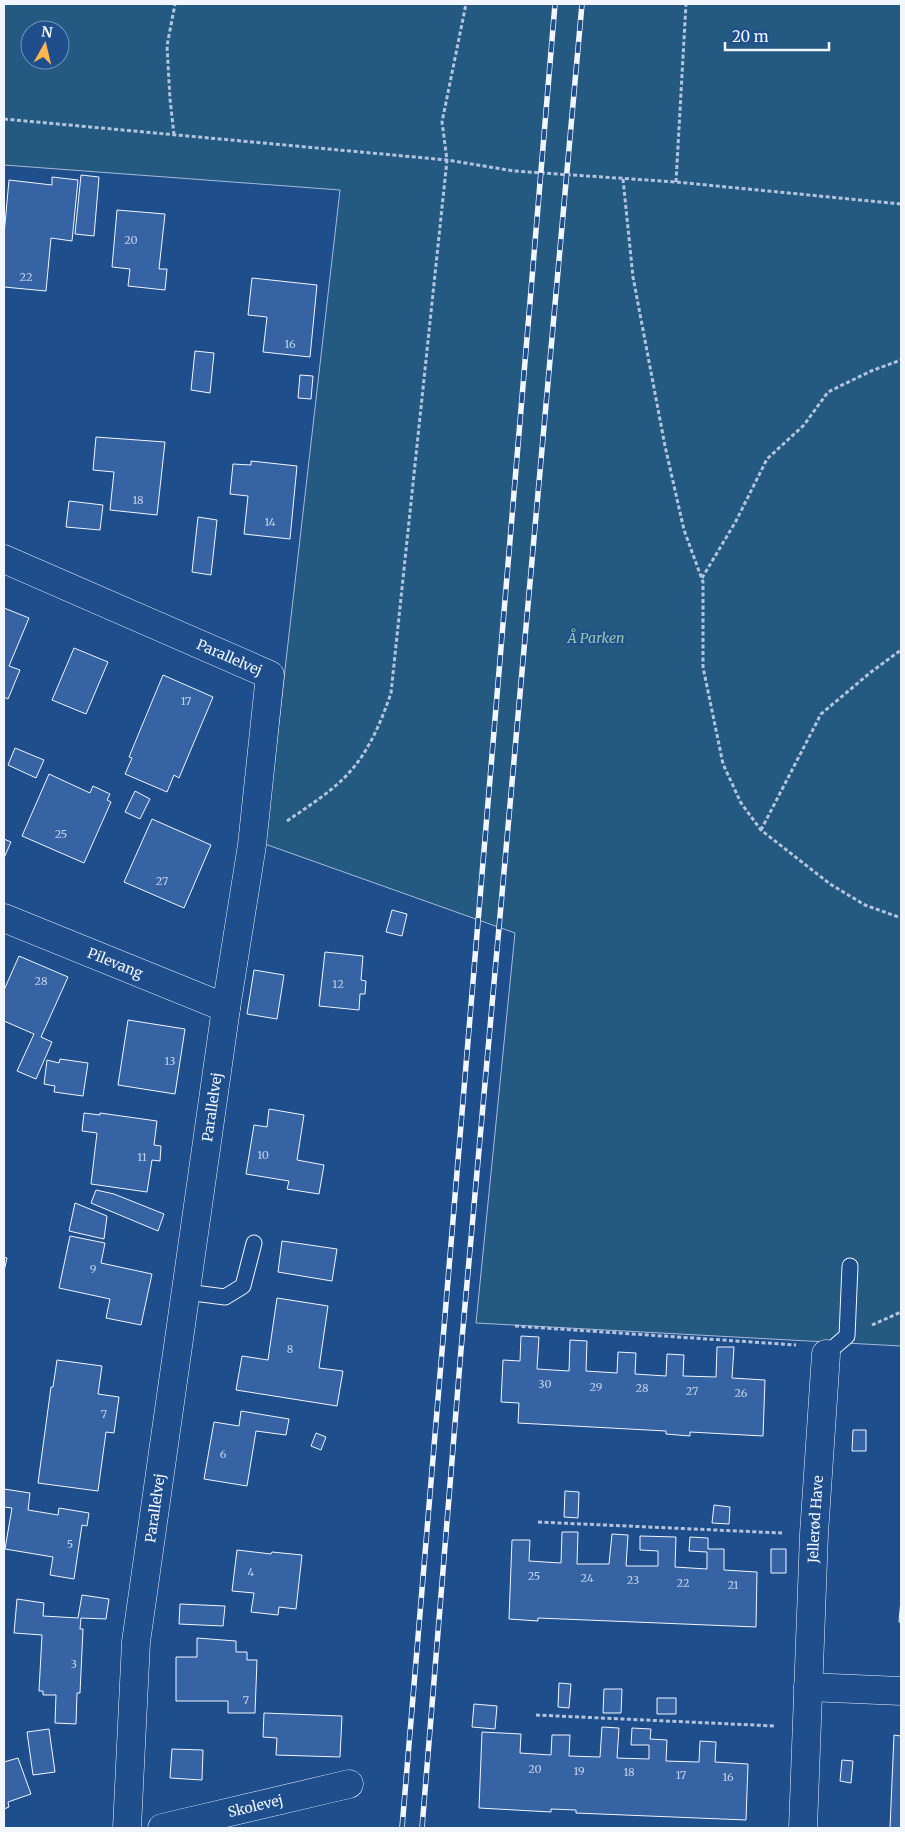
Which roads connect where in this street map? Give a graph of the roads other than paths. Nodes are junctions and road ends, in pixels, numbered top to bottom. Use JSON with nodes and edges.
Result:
{"nodes":[{"id":1,"x":4,"y":559,"type":"edge"},
{"id":2,"x":4,"y":918,"type":"edge"},
{"id":3,"x":226,"y":1008,"type":"junction"},
{"id":4,"x":254,"y":1243,"type":"dead end"},
{"id":5,"x":850,"y":1266,"type":"dead end"},
{"id":6,"x":186,"y":1292,"type":"junction"},
{"id":7,"x":826,"y":1354,"type":"joint"},
{"id":8,"x":808,"y":1687,"type":"junction"},
{"id":9,"x":901,"y":1691,"type":"edge"},
{"id":10,"x":349,"y":1784,"type":"dead end"},
{"id":11,"x":127,"y":1828,"type":"edge"},
{"id":12,"x":162,"y":1828,"type":"edge"},
{"id":13,"x":803,"y":1828,"type":"edge"}],
"edges":[{"from":1,"to":3,"type":"street","name":"Parallelvej"},
{"from":2,"to":3,"type":"street","name":"Pilevang"},
{"from":3,"to":6,"type":"street","name":"Parallelvej"},
{"from":4,"to":6,"type":"lane"},
{"from":5,"to":7,"type":"lane"},
{"from":6,"to":11,"type":"street","name":"Parallelvej"},
{"from":7,"to":8,"type":"street","name":"Jellerød Have"},
{"from":8,"to":9,"type":"street"},
{"from":8,"to":13,"type":"street","name":"Jellerød Have"},
{"from":10,"to":12,"type":"street","name":"Skolevej"}]}
